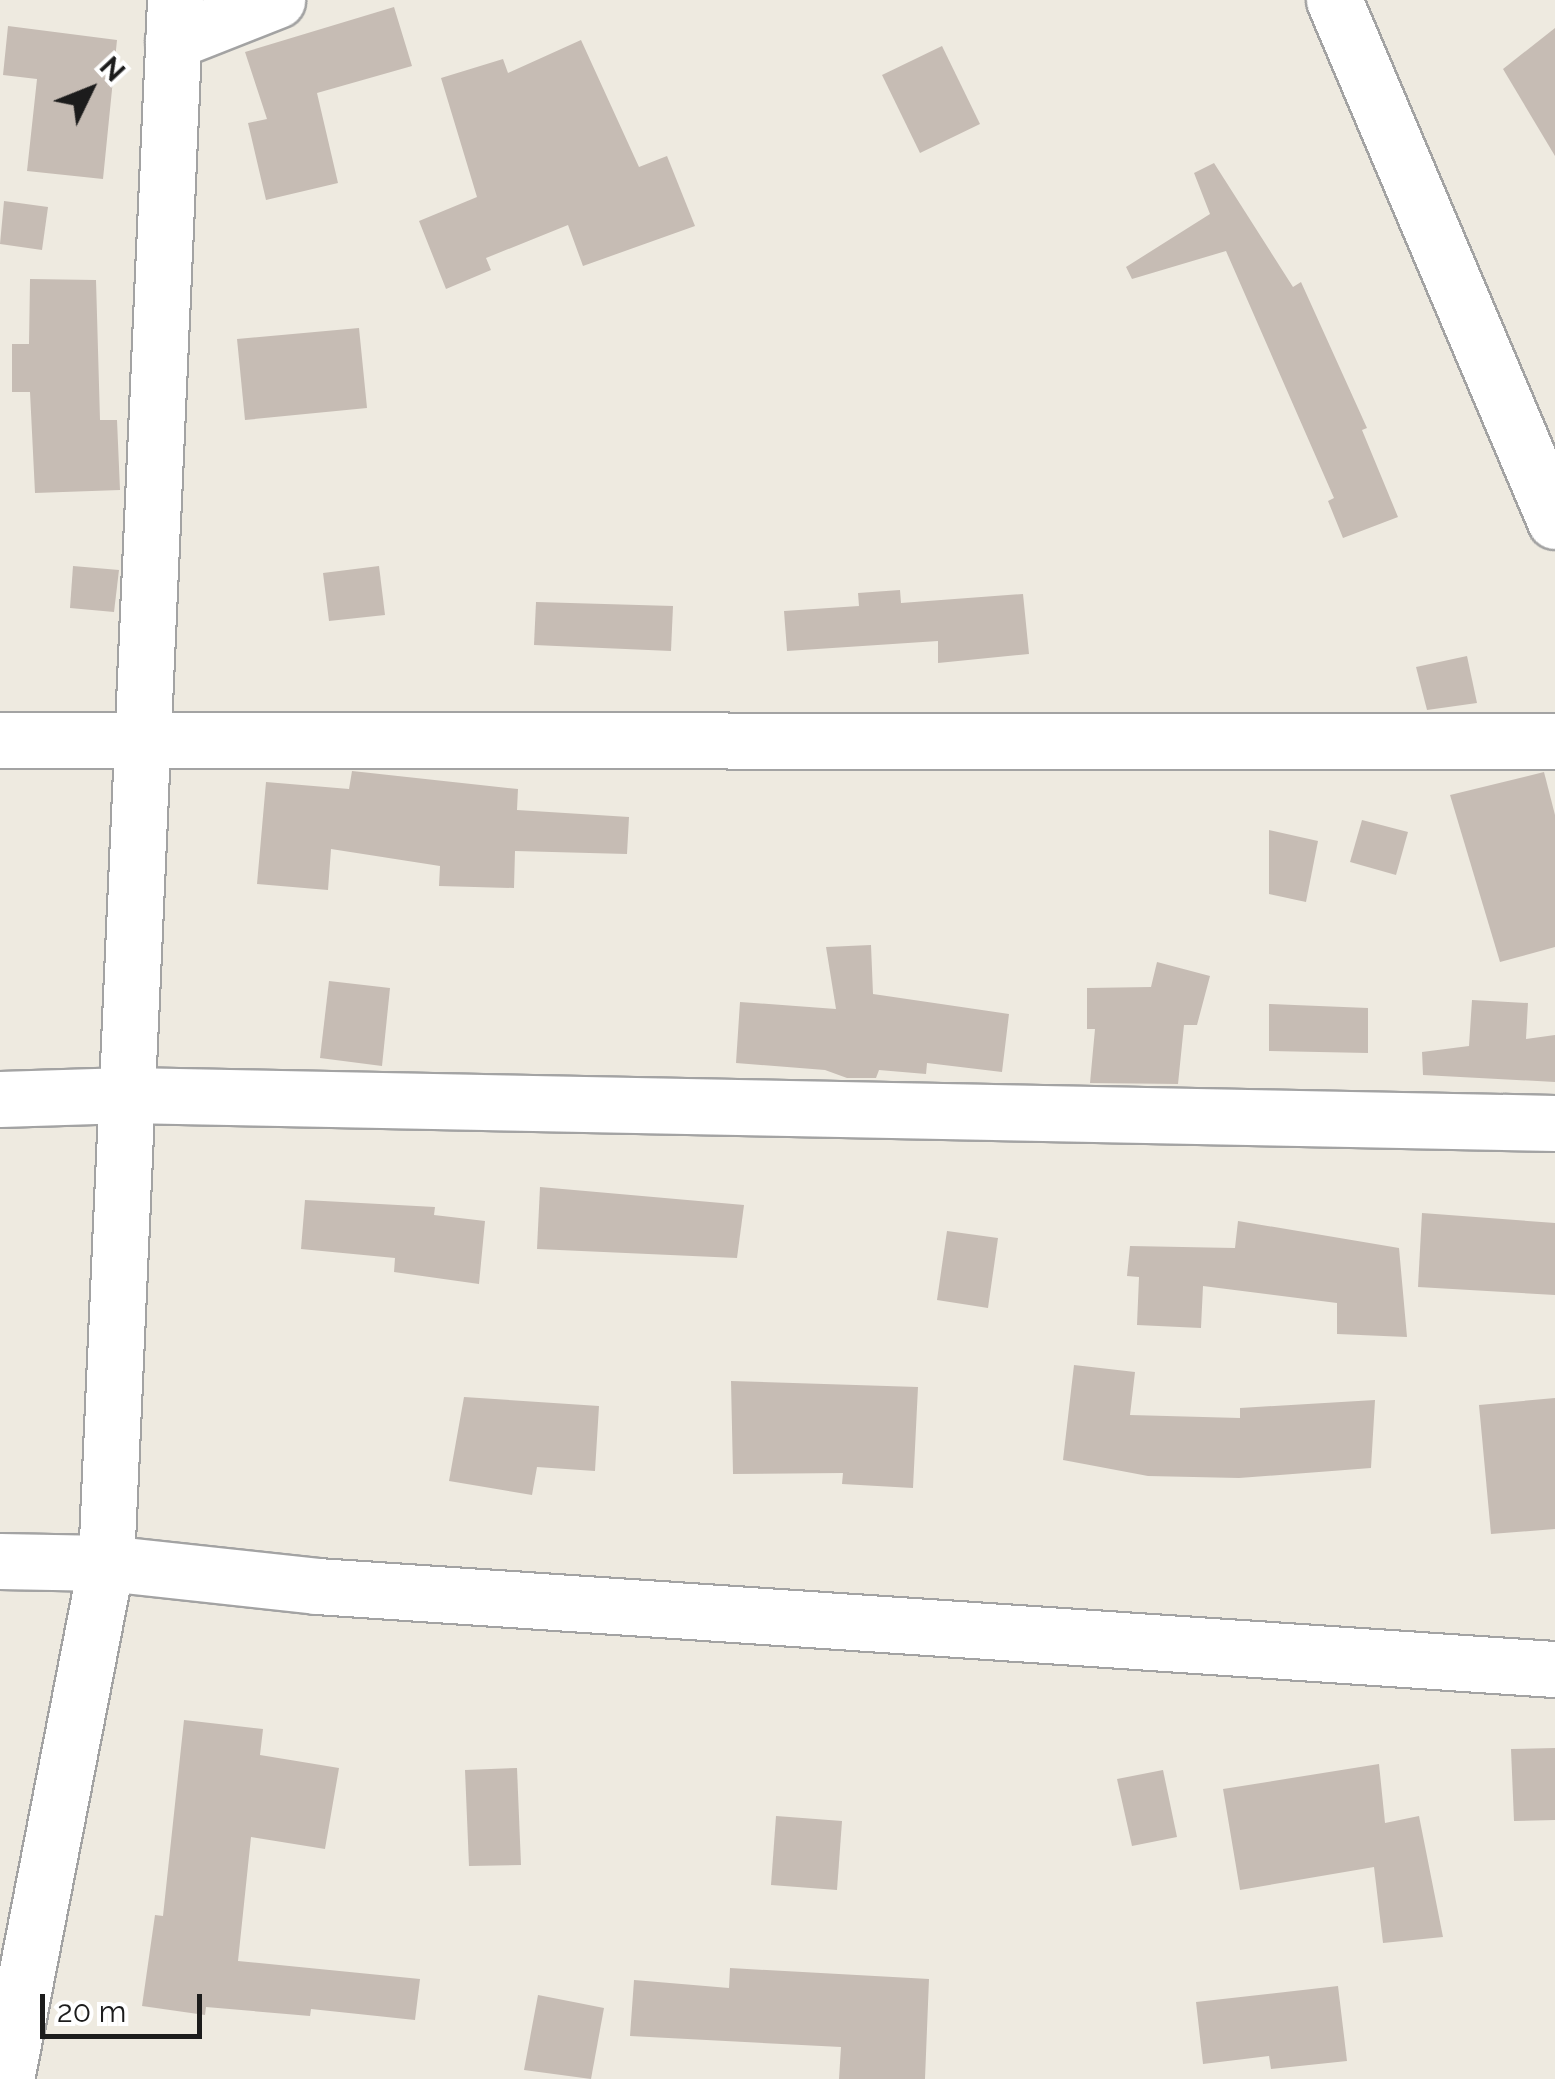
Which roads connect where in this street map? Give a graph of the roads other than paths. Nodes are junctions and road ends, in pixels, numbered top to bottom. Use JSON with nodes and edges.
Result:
{"nodes":[{"id":1,"x":278,"y":0,"type":"edge"},
{"id":2,"x":1334,"y":0,"type":"edge"},
{"id":3,"x":174,"y":20,"type":"edge"},
{"id":4,"x":1555,"y":521,"type":"edge"},
{"id":5,"x":142,"y":735,"type":"junction"},
{"id":6,"x":0,"y":740,"type":"edge"},
{"id":7,"x":1555,"y":741,"type":"edge"},
{"id":8,"x":127,"y":1095,"type":"junction"},
{"id":9,"x":0,"y":1099,"type":"edge"},
{"id":10,"x":1555,"y":1123,"type":"edge"},
{"id":11,"x":0,"y":1561,"type":"edge"},
{"id":12,"x":106,"y":1563,"type":"junction"},
{"id":13,"x":1555,"y":1669,"type":"edge"},
{"id":14,"x":11,"y":2057,"type":"edge"}],
"edges":[{"from":1,"to":3,"type":"street"},
{"from":2,"to":4,"type":"street"},
{"from":3,"to":5,"type":"street"},
{"from":5,"to":6,"type":"street"},
{"from":5,"to":7,"type":"street"},
{"from":5,"to":8,"type":"street"},
{"from":8,"to":9,"type":"street"},
{"from":8,"to":10,"type":"street"},
{"from":8,"to":12,"type":"street"},
{"from":11,"to":12,"type":"street"},
{"from":12,"to":13,"type":"street"},
{"from":12,"to":14,"type":"street"}]}
